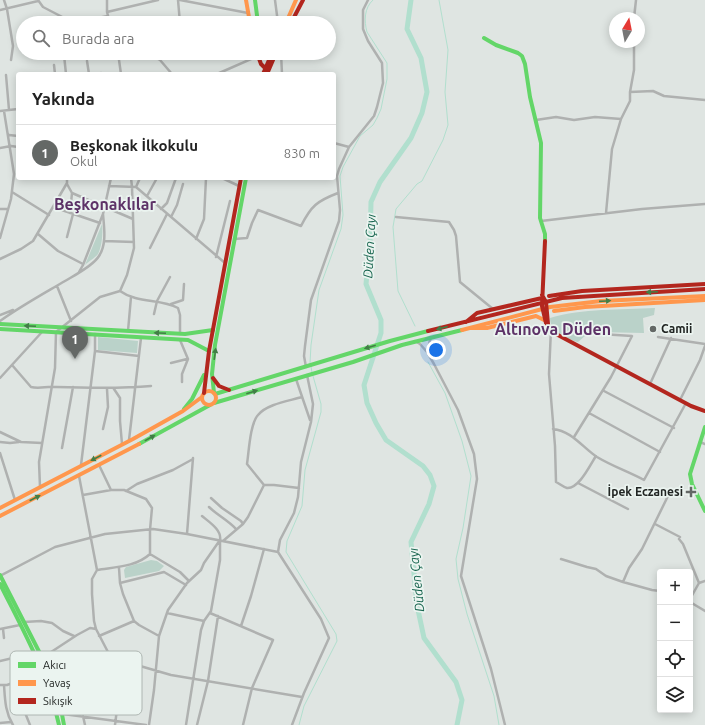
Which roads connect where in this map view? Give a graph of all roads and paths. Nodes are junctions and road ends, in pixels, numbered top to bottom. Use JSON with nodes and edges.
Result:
{"nodes":[{"id":1,"x":4,"y":0,"type":"edge"},
{"id":2,"x":39,"y":0,"type":"edge"},
{"id":3,"x":106,"y":0,"type":"edge"},
{"id":4,"x":158,"y":0,"type":"edge"},
{"id":5,"x":179,"y":0,"type":"edge"},
{"id":6,"x":254,"y":0,"type":"edge"},
{"id":7,"x":275,"y":0,"type":"edge"},
{"id":8,"x":296,"y":0,"type":"edge"},
{"id":9,"x":303,"y":0,"type":"edge"},
{"id":10,"x":368,"y":0,"type":"edge"},
{"id":11,"x":636,"y":0,"type":"edge"},
{"id":12,"x":245,"y":1,"type":"edge"},
{"id":13,"x":7,"y":9,"type":"junction"},
{"id":14,"x":0,"y":10,"type":"edge"},
{"id":15,"x":635,"y":12,"type":"edge"},
{"id":16,"x":248,"y":13,"type":"junction"},
{"id":17,"x":107,"y":14,"type":"junction"},
{"id":18,"x":60,"y":16,"type":"edge"},
{"id":19,"x":100,"y":16,"type":"edge"},
{"id":20,"x":180,"y":16,"type":"edge"},
{"id":21,"x":249,"y":16,"type":"edge"},
{"id":22,"x":257,"y":16,"type":"edge"},
{"id":23,"x":277,"y":16,"type":"edge"},
{"id":24,"x":289,"y":16,"type":"edge"},
{"id":25,"x":295,"y":16,"type":"edge"},
{"id":26,"x":484,"y":38,"type":"dead end"},
{"id":27,"x":634,"y":48,"type":"edge"},
{"id":28,"x":11,"y":60,"type":"dead end"},
{"id":29,"x":65,"y":60,"type":"edge"},
{"id":30,"x":119,"y":60,"type":"edge"},
{"id":31,"x":160,"y":60,"type":"edge"},
{"id":32,"x":246,"y":60,"type":"edge"},
{"id":33,"x":259,"y":60,"type":"edge"},
{"id":34,"x":268,"y":60,"type":"edge"},
{"id":35,"x":268,"y":60,"type":"edge"},
{"id":36,"x":272,"y":60,"type":"edge"},
{"id":37,"x":281,"y":60,"type":"edge"},
{"id":38,"x":87,"y":61,"type":"dead end"},
{"id":39,"x":54,"y":65,"type":"dead end"},
{"id":40,"x":270,"y":65,"type":"junction"},
{"id":41,"x":266,"y":71,"type":"edge"},
{"id":42,"x":55,"y":72,"type":"edge"},
{"id":43,"x":66,"y":72,"type":"edge"},
{"id":44,"x":89,"y":72,"type":"edge"},
{"id":45,"x":121,"y":72,"type":"edge"},
{"id":46,"x":170,"y":72,"type":"edge"},
{"id":47,"x":221,"y":72,"type":"edge"},
{"id":48,"x":282,"y":72,"type":"edge"},
{"id":49,"x":6,"y":75,"type":"dead end"},
{"id":50,"x":630,"y":92,"type":"junction"},
{"id":51,"x":705,"y":100,"type":"edge"},
{"id":52,"x":16,"y":109,"type":"edge"},
{"id":53,"x":9,"y":110,"type":"junction"},
{"id":54,"x":0,"y":111,"type":"edge"},
{"id":55,"x":4,"y":111,"type":"junction"},
{"id":56,"x":621,"y":119,"type":"junction"},
{"id":57,"x":535,"y":120,"type":"junction"},
{"id":58,"x":9,"y":135,"type":"junction"},
{"id":59,"x":16,"y":136,"type":"edge"},
{"id":60,"x":336,"y":144,"type":"edge"},
{"id":61,"x":11,"y":146,"type":"junction"},
{"id":62,"x":16,"y":147,"type":"edge"},
{"id":63,"x":349,"y":147,"type":"junction"},
{"id":64,"x":0,"y":148,"type":"edge"},
{"id":65,"x":68,"y":180,"type":"edge"},
{"id":66,"x":110,"y":180,"type":"edge"},
{"id":67,"x":132,"y":180,"type":"edge"},
{"id":68,"x":139,"y":180,"type":"edge"},
{"id":69,"x":156,"y":180,"type":"edge"},
{"id":70,"x":175,"y":180,"type":"edge"},
{"id":71,"x":206,"y":180,"type":"edge"},
{"id":72,"x":226,"y":180,"type":"edge"},
{"id":73,"x":240,"y":180,"type":"edge"},
{"id":74,"x":246,"y":180,"type":"edge"},
{"id":75,"x":67,"y":183,"type":"junction"},
{"id":76,"x":183,"y":184,"type":"dead end"},
{"id":77,"x":109,"y":186,"type":"junction"},
{"id":78,"x":239,"y":186,"type":"junction"},
{"id":79,"x":134,"y":187,"type":"junction"},
{"id":80,"x":12,"y":192,"type":"junction"},
{"id":81,"x":72,"y":193,"type":"junction"},
{"id":82,"x":338,"y":193,"type":"junction"},
{"id":83,"x":147,"y":196,"type":"junction"},
{"id":84,"x":230,"y":200,"type":"dead end"},
{"id":85,"x":705,"y":204,"type":"edge"},
{"id":86,"x":53,"y":207,"type":"junction"},
{"id":87,"x":105,"y":207,"type":"junction"},
{"id":88,"x":0,"y":209,"type":"edge"},
{"id":89,"x":8,"y":209,"type":"junction"},
{"id":90,"x":161,"y":209,"type":"junction"},
{"id":91,"x":71,"y":213,"type":"junction"},
{"id":92,"x":606,"y":213,"type":"junction"},
{"id":93,"x":104,"y":214,"type":"junction"},
{"id":94,"x":167,"y":214,"type":"junction"},
{"id":95,"x":49,"y":215,"type":"junction"},
{"id":96,"x":170,"y":217,"type":"junction"},
{"id":97,"x":396,"y":217,"type":"dead end"},
{"id":98,"x":133,"y":219,"type":"junction"},
{"id":99,"x":541,"y":221,"type":"junction"},
{"id":100,"x":100,"y":222,"type":"junction"},
{"id":101,"x":104,"y":224,"type":"junction"},
{"id":102,"x":38,"y":234,"type":"junction"},
{"id":103,"x":67,"y":237,"type":"dead end"},
{"id":104,"x":0,"y":238,"type":"edge"},
{"id":105,"x":196,"y":239,"type":"junction"},
{"id":106,"x":234,"y":239,"type":"junction"},
{"id":107,"x":104,"y":241,"type":"junction"},
{"id":108,"x":134,"y":242,"type":"junction"},
{"id":109,"x":150,"y":248,"type":"dead end"},
{"id":110,"x":216,"y":257,"type":"junction"},
{"id":111,"x":0,"y":259,"type":"edge"},
{"id":112,"x":225,"y":263,"type":"junction"},
{"id":113,"x":83,"y":264,"type":"junction"},
{"id":114,"x":77,"y":274,"type":"junction"},
{"id":115,"x":170,"y":277,"type":"dead end"},
{"id":116,"x":184,"y":284,"type":"dead end"},
{"id":117,"x":705,"y":284,"type":"edge"},
{"id":118,"x":57,"y":286,"type":"junction"},
{"id":119,"x":705,"y":289,"type":"edge"},
{"id":120,"x":120,"y":291,"type":"junction"},
{"id":121,"x":582,"y":291,"type":"junction"},
{"id":122,"x":542,"y":296,"type":"junction"},
{"id":123,"x":549,"y":296,"type":"dead end"},
{"id":124,"x":705,"y":296,"type":"edge"},
{"id":125,"x":131,"y":297,"type":"junction"},
{"id":126,"x":575,"y":297,"type":"junction"},
{"id":127,"x":705,"y":300,"type":"edge"},
{"id":128,"x":157,"y":301,"type":"junction"},
{"id":129,"x":544,"y":303,"type":"junction"},
{"id":130,"x":578,"y":303,"type":"junction"},
{"id":131,"x":171,"y":304,"type":"junction"},
{"id":132,"x":585,"y":307,"type":"junction"},
{"id":133,"x":17,"y":309,"type":"junction"},
{"id":134,"x":544,"y":309,"type":"junction"},
{"id":135,"x":493,"y":310,"type":"junction"},
{"id":136,"x":554,"y":311,"type":"dead end"},
{"id":137,"x":154,"y":314,"type":"dead end"},
{"id":138,"x":0,"y":315,"type":"edge"},
{"id":139,"x":544,"y":320,"type":"junction"},
{"id":140,"x":71,"y":321,"type":"junction"},
{"id":141,"x":0,"y":322,"type":"edge"},
{"id":142,"x":466,"y":322,"type":"junction"},
{"id":143,"x":550,"y":326,"type":"junction"},
{"id":144,"x":62,"y":328,"type":"junction"},
{"id":145,"x":466,"y":328,"type":"junction"},
{"id":146,"x":0,"y":329,"type":"edge"},
{"id":147,"x":213,"y":330,"type":"junction"},
{"id":148,"x":128,"y":331,"type":"junction"},
{"id":149,"x":42,"y":332,"type":"junction"},
{"id":150,"x":56,"y":332,"type":"junction"},
{"id":151,"x":95,"y":334,"type":"junction"},
{"id":152,"x":180,"y":334,"type":"junction"},
{"id":153,"x":601,"y":334,"type":"dead end"},
{"id":154,"x":432,"y":336,"type":"junction"},
{"id":155,"x":658,"y":337,"type":"dead end"},
{"id":156,"x":141,"y":338,"type":"junction"},
{"id":157,"x":671,"y":338,"type":"junction"},
{"id":158,"x":180,"y":340,"type":"junction"},
{"id":159,"x":415,"y":341,"type":"junction"},
{"id":160,"x":705,"y":345,"type":"edge"},
{"id":161,"x":95,"y":351,"type":"junction"},
{"id":162,"x":209,"y":351,"type":"junction"},
{"id":163,"x":139,"y":356,"type":"junction"},
{"id":164,"x":188,"y":359,"type":"junction"},
{"id":165,"x":171,"y":363,"type":"dead end"},
{"id":166,"x":434,"y":364,"type":"junction"},
{"id":167,"x":12,"y":365,"type":"junction"},
{"id":168,"x":306,"y":367,"type":"junction"},
{"id":169,"x":618,"y":367,"type":"junction"},
{"id":170,"x":206,"y":370,"type":"junction"},
{"id":171,"x":212,"y":374,"type":"junction"},
{"id":172,"x":307,"y":375,"type":"junction"},
{"id":173,"x":0,"y":378,"type":"edge"},
{"id":174,"x":296,"y":379,"type":"junction"},
{"id":175,"x":182,"y":382,"type":"dead end"},
{"id":176,"x":650,"y":384,"type":"junction"},
{"id":177,"x":151,"y":386,"type":"dead end"},
{"id":178,"x":52,"y":387,"type":"junction"},
{"id":179,"x":73,"y":387,"type":"junction"},
{"id":180,"x":114,"y":388,"type":"junction"},
{"id":181,"x":135,"y":388,"type":"junction"},
{"id":182,"x":91,"y":389,"type":"junction"},
{"id":183,"x":107,"y":389,"type":"junction"},
{"id":184,"x":228,"y":390,"type":"junction"},
{"id":185,"x":604,"y":391,"type":"junction"},
{"id":186,"x":214,"y":393,"type":"junction"},
{"id":187,"x":203,"y":395,"type":"junction"},
{"id":188,"x":302,"y":397,"type":"junction"},
{"id":189,"x":680,"y":400,"type":"junction"},
{"id":190,"x":686,"y":403,"type":"junction"},
{"id":191,"x":212,"y":404,"type":"junction"},
{"id":192,"x":183,"y":411,"type":"junction"},
{"id":193,"x":705,"y":411,"type":"edge"},
{"id":194,"x":589,"y":412,"type":"junction"},
{"id":195,"x":311,"y":422,"type":"junction"},
{"id":196,"x":705,"y":426,"type":"edge"},
{"id":197,"x":674,"y":428,"type":"junction"},
{"id":198,"x":103,"y":429,"type":"dead end"},
{"id":199,"x":553,"y":429,"type":"junction"},
{"id":200,"x":0,"y":432,"type":"edge"},
{"id":201,"x":574,"y":437,"type":"junction"},
{"id":202,"x":129,"y":441,"type":"junction"},
{"id":203,"x":0,"y":442,"type":"edge"},
{"id":204,"x":20,"y":442,"type":"junction"},
{"id":205,"x":42,"y":443,"type":"junction"},
{"id":206,"x":703,"y":443,"type":"edge"},
{"id":207,"x":122,"y":445,"type":"junction"},
{"id":208,"x":62,"y":448,"type":"dead end"},
{"id":209,"x":660,"y":452,"type":"junction"},
{"id":210,"x":0,"y":453,"type":"edge"},
{"id":211,"x":596,"y":456,"type":"junction"},
{"id":212,"x":100,"y":465,"type":"junction"},
{"id":213,"x":81,"y":466,"type":"junction"},
{"id":214,"x":79,"y":476,"type":"junction"},
{"id":215,"x":578,"y":483,"type":"junction"},
{"id":216,"x":264,"y":485,"type":"junction"},
{"id":217,"x":40,"y":487,"type":"junction"},
{"id":218,"x":299,"y":488,"type":"junction"},
{"id":219,"x":111,"y":490,"type":"junction"},
{"id":220,"x":126,"y":491,"type":"junction"},
{"id":221,"x":83,"y":495,"type":"junction"},
{"id":222,"x":668,"y":496,"type":"dead end"},
{"id":223,"x":211,"y":498,"type":"dead end"},
{"id":224,"x":16,"y":500,"type":"junction"},
{"id":225,"x":209,"y":507,"type":"dead end"},
{"id":226,"x":0,"y":508,"type":"edge"},
{"id":227,"x":628,"y":509,"type":"dead end"},
{"id":228,"x":705,"y":511,"type":"edge"},
{"id":229,"x":0,"y":516,"type":"edge"},
{"id":230,"x":202,"y":516,"type":"dead end"},
{"id":231,"x":243,"y":524,"type":"junction"},
{"id":232,"x":654,"y":524,"type":"junction"},
{"id":233,"x":236,"y":529,"type":"junction"},
{"id":234,"x":150,"y":530,"type":"junction"},
{"id":235,"x":187,"y":534,"type":"junction"},
{"id":236,"x":91,"y":538,"type":"junction"},
{"id":237,"x":221,"y":541,"type":"junction"},
{"id":238,"x":264,"y":549,"type":"junction"},
{"id":239,"x":278,"y":552,"type":"junction"},
{"id":240,"x":150,"y":554,"type":"junction"},
{"id":241,"x":561,"y":559,"type":"dead end"},
{"id":242,"x":119,"y":568,"type":"junction"},
{"id":243,"x":97,"y":570,"type":"junction"},
{"id":244,"x":0,"y":576,"type":"edge"},
{"id":245,"x":189,"y":581,"type":"junction"},
{"id":246,"x":705,"y":581,"type":"edge"},
{"id":247,"x":623,"y":582,"type":"junction"},
{"id":248,"x":120,"y":583,"type":"junction"},
{"id":249,"x":699,"y":583,"type":"junction"},
{"id":250,"x":0,"y":584,"type":"edge"},
{"id":251,"x":186,"y":585,"type":"junction"},
{"id":252,"x":657,"y":591,"type":"edge"},
{"id":253,"x":693,"y":594,"type":"edge"},
{"id":254,"x":693,"y":602,"type":"edge"},
{"id":255,"x":705,"y":611,"type":"edge"},
{"id":256,"x":167,"y":613,"type":"junction"},
{"id":257,"x":210,"y":613,"type":"junction"},
{"id":258,"x":218,"y":616,"type":"junction"},
{"id":259,"x":134,"y":621,"type":"junction"},
{"id":260,"x":204,"y":621,"type":"junction"},
{"id":261,"x":24,"y":622,"type":"junction"},
{"id":262,"x":20,"y":625,"type":"junction"},
{"id":263,"x":241,"y":626,"type":"junction"},
{"id":264,"x":1,"y":629,"type":"edge"},
{"id":265,"x":96,"y":629,"type":"junction"},
{"id":266,"x":74,"y":636,"type":"junction"},
{"id":267,"x":99,"y":636,"type":"junction"},
{"id":268,"x":159,"y":636,"type":"junction"},
{"id":269,"x":4,"y":638,"type":"dead end"},
{"id":270,"x":33,"y":651,"type":"edge"},
{"id":271,"x":38,"y":651,"type":"edge"},
{"id":272,"x":52,"y":651,"type":"edge"},
{"id":273,"x":107,"y":651,"type":"edge"},
{"id":274,"x":10,"y":659,"type":"edge"},
{"id":275,"x":0,"y":661,"type":"edge"},
{"id":276,"x":142,"y":667,"type":"edge"},
{"id":277,"x":156,"y":671,"type":"junction"},
{"id":278,"x":194,"y":678,"type":"junction"},
{"id":279,"x":208,"y":681,"type":"junction"},
{"id":280,"x":10,"y":684,"type":"edge"},
{"id":281,"x":0,"y":685,"type":"edge"},
{"id":282,"x":4,"y":685,"type":"junction"},
{"id":283,"x":252,"y":688,"type":"junction"},
{"id":284,"x":302,"y":697,"type":"junction"},
{"id":285,"x":26,"y":715,"type":"edge"},
{"id":286,"x":57,"y":715,"type":"edge"},
{"id":287,"x":63,"y":715,"type":"edge"},
{"id":288,"x":73,"y":715,"type":"edge"},
{"id":289,"x":117,"y":715,"type":"edge"},
{"id":290,"x":83,"y":716,"type":"junction"},
{"id":291,"x":116,"y":721,"type":"junction"},
{"id":292,"x":11,"y":722,"type":"junction"},
{"id":293,"x":0,"y":723,"type":"edge"},
{"id":294,"x":13,"y":725,"type":"edge"},
{"id":295,"x":30,"y":725,"type":"edge"},
{"id":296,"x":59,"y":725,"type":"edge"},
{"id":297,"x":64,"y":725,"type":"edge"},
{"id":298,"x":85,"y":725,"type":"edge"},
{"id":299,"x":115,"y":725,"type":"edge"},
{"id":300,"x":146,"y":725,"type":"edge"},
{"id":301,"x":149,"y":725,"type":"edge"},
{"id":302,"x":186,"y":725,"type":"edge"},
{"id":303,"x":197,"y":725,"type":"edge"},
{"id":304,"x":243,"y":725,"type":"edge"},
{"id":305,"x":292,"y":725,"type":"edge"},
{"id":306,"x":505,"y":725,"type":"edge"}],
"edges":[{"from":1,"to":13,"type":"street"},
{"from":2,"to":13,"type":"street"},
{"from":2,"to":18,"type":"street"},
{"from":3,"to":17,"type":"street"},
{"from":4,"to":17,"type":"street"},
{"from":5,"to":16,"type":"street"},
{"from":5,"to":20,"type":"street"},
{"from":6,"to":22,"type":"main road"},
{"from":7,"to":23,"type":"street"},
{"from":8,"to":24,"type":"main road"},
{"from":9,"to":25,"type":"main road"},
{"from":10,"to":63,"type":"street"},
{"from":11,"to":15,"type":"street"},
{"from":12,"to":16,"type":"main road"},
{"from":13,"to":14,"type":"street"},
{"from":13,"to":28,"type":"street"},
{"from":16,"to":21,"type":"main road"},
{"from":17,"to":19,"type":"street"},
{"from":26,"to":57,"type":"main road"},
{"from":27,"to":50,"type":"street"},
{"from":29,"to":43,"type":"street"},
{"from":30,"to":45,"type":"street"},
{"from":31,"to":46,"type":"street"},
{"from":32,"to":47,"type":"street"},
{"from":33,"to":41,"type":"main road"},
{"from":34,"to":40,"type":"main road"},
{"from":35,"to":41,"type":"main road"},
{"from":36,"to":40,"type":"main road"},
{"from":37,"to":48,"type":"street"},
{"from":38,"to":44,"type":"street"},
{"from":39,"to":42,"type":"street"},
{"from":40,"to":41,"type":"main road"},
{"from":49,"to":53,"type":"street"},
{"from":50,"to":51,"type":"street"},
{"from":50,"to":56,"type":"street"},
{"from":52,"to":53,"type":"street"},
{"from":53,"to":55,"type":"street"},
{"from":54,"to":55,"type":"street"},
{"from":55,"to":58,"type":"street"},
{"from":56,"to":57,"type":"street"},
{"from":56,"to":92,"type":"street"},
{"from":57,"to":99,"type":"main road"},
{"from":58,"to":59,"type":"street"},
{"from":58,"to":61,"type":"street"},
{"from":60,"to":63,"type":"street"},
{"from":61,"to":62,"type":"street"},
{"from":61,"to":64,"type":"street"},
{"from":61,"to":80,"type":"street"},
{"from":63,"to":82,"type":"street"},
{"from":65,"to":75,"type":"street"},
{"from":66,"to":77,"type":"street"},
{"from":67,"to":79,"type":"street"},
{"from":68,"to":79,"type":"street"},
{"from":69,"to":83,"type":"street"},
{"from":70,"to":90,"type":"street"},
{"from":71,"to":105,"type":"street"},
{"from":72,"to":78,"type":"street"},
{"from":73,"to":78,"type":"main road"},
{"from":74,"to":106,"type":"main road"},
{"from":75,"to":81,"type":"street"},
{"from":75,"to":86,"type":"street"},
{"from":76,"to":96,"type":"street"},
{"from":77,"to":79,"type":"street"},
{"from":77,"to":87,"type":"street"},
{"from":78,"to":112,"type":"main road"},
{"from":79,"to":83,"type":"street"},
{"from":79,"to":98,"type":"street"},
{"from":80,"to":89,"type":"street"},
{"from":80,"to":95,"type":"street"},
{"from":81,"to":87,"type":"street"},
{"from":81,"to":91,"type":"street"},
{"from":82,"to":106,"type":"street"},
{"from":82,"to":168,"type":"street"},
{"from":83,"to":90,"type":"street"},
{"from":84,"to":110,"type":"street"},
{"from":85,"to":92,"type":"street"},
{"from":86,"to":91,"type":"street"},
{"from":86,"to":95,"type":"street"},
{"from":87,"to":93,"type":"street"},
{"from":87,"to":98,"type":"street"},
{"from":88,"to":89,"type":"street"},
{"from":89,"to":104,"type":"street"},
{"from":90,"to":94,"type":"street"},
{"from":91,"to":100,"type":"street"},
{"from":91,"to":103,"type":"street"},
{"from":92,"to":99,"type":"street"},
{"from":93,"to":100,"type":"street"},
{"from":93,"to":101,"type":"street"},
{"from":94,"to":96,"type":"street"},
{"from":94,"to":109,"type":"street"},
{"from":95,"to":102,"type":"street"},
{"from":96,"to":105,"type":"street"},
{"from":97,"to":135,"type":"street"},
{"from":98,"to":108,"type":"street"},
{"from":99,"to":122,"type":"main road"},
{"from":100,"to":101,"type":"street"},
{"from":100,"to":113,"type":"street"},
{"from":101,"to":107,"type":"street"},
{"from":102,"to":111,"type":"street"},
{"from":102,"to":113,"type":"street"},
{"from":105,"to":110,"type":"street"},
{"from":171,"to":106,"type":"main road","one_way":true},
{"from":107,"to":108,"type":"street"},
{"from":107,"to":114,"type":"street"},
{"from":108,"to":120,"type":"street"},
{"from":110,"to":112,"type":"street"},
{"from":112,"to":147,"type":"main road"},
{"from":113,"to":114,"type":"street"},
{"from":114,"to":118,"type":"street"},
{"from":115,"to":128,"type":"street"},
{"from":116,"to":131,"type":"street"},
{"from":117,"to":121,"type":"main road"},
{"from":118,"to":133,"type":"street"},
{"from":118,"to":140,"type":"street"},
{"from":119,"to":126,"type":"main road","one_way":true},
{"from":120,"to":125,"type":"street"},
{"from":120,"to":140,"type":"street"},
{"from":121,"to":123,"type":"main road"},
{"from":121,"to":126,"type":"main road"},
{"from":122,"to":129,"type":"main road"},
{"from":122,"to":135,"type":"main road"},
{"from":130,"to":124,"type":"main road","one_way":true},
{"from":125,"to":128,"type":"street"},
{"from":125,"to":148,"type":"street"},
{"from":126,"to":129,"type":"main road"},
{"from":127,"to":132,"type":"main road"},
{"from":128,"to":131,"type":"street"},
{"from":128,"to":137,"type":"street"},
{"from":129,"to":134,"type":"main road"},
{"from":129,"to":142,"type":"main road"},
{"from":130,"to":132,"type":"main road"},
{"from":130,"to":134,"type":"main road"},
{"from":131,"to":152,"type":"street"},
{"from":132,"to":136,"type":"main road"},
{"from":133,"to":138,"type":"street"},
{"from":133,"to":141,"type":"street"},
{"from":134,"to":139,"type":"main road"},
{"from":134,"to":143,"type":"main road"},
{"from":134,"to":145,"type":"main road"},
{"from":135,"to":142,"type":"main road"},
{"from":139,"to":143,"type":"main road"},
{"from":139,"to":145,"type":"main road"},
{"from":140,"to":144,"type":"street"},
{"from":144,"to":141,"type":"main road","one_way":true},
{"from":142,"to":168,"type":"main road","one_way":true},
{"from":143,"to":169,"type":"main road"},
{"from":143,"to":199,"type":"street"},
{"from":144,"to":148,"type":"main road"},
{"from":144,"to":150,"type":"street"},
{"from":145,"to":154,"type":"main road"},
{"from":146,"to":149,"type":"main road"},
{"from":147,"to":152,"type":"main road"},
{"from":147,"to":162,"type":"main road"},
{"from":152,"to":148,"type":"main road","one_way":true},
{"from":149,"to":150,"type":"main road"},
{"from":149,"to":167,"type":"street"},
{"from":150,"to":151,"type":"main road"},
{"from":150,"to":178,"type":"street"},
{"from":151,"to":156,"type":"main road"},
{"from":151,"to":161,"type":"street"},
{"from":153,"to":169,"type":"street"},
{"from":154,"to":159,"type":"main road"},
{"from":154,"to":166,"type":"street"},
{"from":155,"to":157,"type":"street"},
{"from":156,"to":158,"type":"main road"},
{"from":156,"to":163,"type":"street"},
{"from":157,"to":160,"type":"street"},
{"from":157,"to":176,"type":"street"},
{"from":158,"to":162,"type":"main road"},
{"from":158,"to":164,"type":"street"},
{"from":159,"to":166,"type":"street"},
{"from":159,"to":172,"type":"main road"},
{"from":160,"to":189,"type":"street"},
{"from":161,"to":163,"type":"street"},
{"from":161,"to":182,"type":"street"},
{"from":162,"to":170,"type":"main road"},
{"from":163,"to":181,"type":"street"},
{"from":164,"to":165,"type":"street"},
{"from":164,"to":175,"type":"street"},
{"from":166,"to":306,"type":"street"},
{"from":167,"to":173,"type":"street"},
{"from":167,"to":178,"type":"street"},
{"from":168,"to":184,"type":"main road"},
{"from":169,"to":176,"type":"main road"},
{"from":169,"to":185,"type":"street"},
{"from":170,"to":187,"type":"main road"},
{"from":170,"to":192,"type":"main road"},
{"from":171,"to":184,"type":"main road"},
{"from":171,"to":186,"type":"main road"},
{"from":172,"to":174,"type":"main road"},
{"from":172,"to":195,"type":"street"},
{"from":174,"to":188,"type":"street"},
{"from":191,"to":174,"type":"main road","one_way":true},
{"from":176,"to":189,"type":"main road"},
{"from":177,"to":181,"type":"street"},
{"from":178,"to":179,"type":"street"},
{"from":178,"to":205,"type":"street"},
{"from":179,"to":182,"type":"street"},
{"from":179,"to":208,"type":"street"},
{"from":180,"to":181,"type":"street"},
{"from":180,"to":183,"type":"street"},
{"from":180,"to":207,"type":"street"},
{"from":181,"to":202,"type":"street"},
{"from":182,"to":183,"type":"street"},
{"from":182,"to":213,"type":"street"},
{"from":183,"to":198,"type":"street"},
{"from":184,"to":186,"type":"main road"},
{"from":185,"to":194,"type":"street"},
{"from":185,"to":197,"type":"street"},
{"from":186,"to":187,"type":"main road"},
{"from":186,"to":191,"type":"main road"},
{"from":187,"to":191,"type":"main road"},
{"from":187,"to":192,"type":"main road"},
{"from":188,"to":195,"type":"street"},
{"from":188,"to":216,"type":"street"},
{"from":189,"to":190,"type":"main road"},
{"from":190,"to":193,"type":"main road"},
{"from":190,"to":197,"type":"street"},
{"from":212,"to":191,"type":"main road","one_way":true},
{"from":192,"to":202,"type":"main road"},
{"from":194,"to":201,"type":"street"},
{"from":194,"to":209,"type":"street"},
{"from":195,"to":218,"type":"street"},
{"from":196,"to":206,"type":"main road"},
{"from":197,"to":209,"type":"street"},
{"from":199,"to":201,"type":"street"},
{"from":199,"to":215,"type":"street"},
{"from":200,"to":204,"type":"street"},
{"from":201,"to":211,"type":"street"},
{"from":202,"to":207,"type":"main road"},
{"from":203,"to":204,"type":"street"},
{"from":204,"to":205,"type":"street"},
{"from":205,"to":217,"type":"street"},
{"from":206,"to":228,"type":"main road"},
{"from":207,"to":213,"type":"main road","one_way":true},
{"from":209,"to":211,"type":"street"},
{"from":210,"to":224,"type":"street"},
{"from":211,"to":215,"type":"street"},
{"from":212,"to":214,"type":"main road"},
{"from":212,"to":219,"type":"street"},
{"from":213,"to":217,"type":"main road"},
{"from":214,"to":221,"type":"street"},
{"from":229,"to":214,"type":"main road","one_way":true},
{"from":215,"to":227,"type":"street"},
{"from":216,"to":218,"type":"street"},
{"from":216,"to":231,"type":"street"},
{"from":217,"to":224,"type":"main road"},
{"from":218,"to":239,"type":"street"},
{"from":219,"to":220,"type":"street"},
{"from":219,"to":221,"type":"street"},
{"from":220,"to":234,"type":"street"},
{"from":220,"to":235,"type":"street"},
{"from":221,"to":236,"type":"street"},
{"from":222,"to":232,"type":"street"},
{"from":223,"to":231,"type":"street"},
{"from":224,"to":226,"type":"main road"},
{"from":225,"to":233,"type":"street"},
{"from":230,"to":237,"type":"street"},
{"from":231,"to":233,"type":"street"},
{"from":232,"to":247,"type":"street"},
{"from":232,"to":249,"type":"street"},
{"from":233,"to":237,"type":"street"},
{"from":234,"to":235,"type":"street"},
{"from":234,"to":236,"type":"street"},
{"from":234,"to":240,"type":"street"},
{"from":235,"to":237,"type":"street"},
{"from":236,"to":243,"type":"street"},
{"from":236,"to":244,"type":"street"},
{"from":237,"to":238,"type":"street"},
{"from":237,"to":245,"type":"street"},
{"from":237,"to":257,"type":"street"},
{"from":238,"to":239,"type":"street"},
{"from":238,"to":263,"type":"street"},
{"from":239,"to":284,"type":"street"},
{"from":240,"to":242,"type":"street"},
{"from":240,"to":245,"type":"street"},
{"from":241,"to":247,"type":"street"},
{"from":242,"to":243,"type":"street"},
{"from":242,"to":248,"type":"street"},
{"from":243,"to":265,"type":"street"},
{"from":244,"to":261,"type":"main road"},
{"from":245,"to":251,"type":"street"},
{"from":246,"to":249,"type":"street"},
{"from":247,"to":252,"type":"street"},
{"from":248,"to":251,"type":"street"},
{"from":248,"to":259,"type":"street"},
{"from":249,"to":253,"type":"street"},
{"from":250,"to":262,"type":"main road"},
{"from":251,"to":256,"type":"street"},
{"from":254,"to":255,"type":"street"},
{"from":256,"to":260,"type":"street"},
{"from":256,"to":268,"type":"street"},
{"from":257,"to":258,"type":"street"},
{"from":257,"to":260,"type":"street"},
{"from":258,"to":263,"type":"street"},
{"from":258,"to":279,"type":"street"},
{"from":259,"to":267,"type":"street"},
{"from":259,"to":268,"type":"street"},
{"from":260,"to":278,"type":"street"},
{"from":261,"to":266,"type":"street"},
{"from":261,"to":271,"type":"main road"},
{"from":262,"to":264,"type":"street"},
{"from":262,"to":270,"type":"main road"},
{"from":263,"to":283,"type":"street"},
{"from":264,"to":269,"type":"street"},
{"from":265,"to":266,"type":"street"},
{"from":265,"to":267,"type":"street"},
{"from":266,"to":272,"type":"street"},
{"from":267,"to":273,"type":"street"},
{"from":268,"to":277,"type":"street"},
{"from":274,"to":275,"type":"street"},
{"from":276,"to":277,"type":"street"},
{"from":277,"to":278,"type":"street"},
{"from":277,"to":301,"type":"street"},
{"from":278,"to":279,"type":"street"},
{"from":278,"to":302,"type":"street"},
{"from":279,"to":283,"type":"street"},
{"from":279,"to":303,"type":"street"},
{"from":280,"to":282,"type":"street"},
{"from":281,"to":282,"type":"street"},
{"from":282,"to":292,"type":"street"},
{"from":283,"to":284,"type":"street"},
{"from":283,"to":304,"type":"street"},
{"from":284,"to":305,"type":"street"},
{"from":285,"to":295,"type":"street"},
{"from":286,"to":296,"type":"main road"},
{"from":287,"to":297,"type":"main road"},
{"from":288,"to":290,"type":"street"},
{"from":289,"to":291,"type":"street"},
{"from":290,"to":291,"type":"street"},
{"from":290,"to":298,"type":"street"},
{"from":291,"to":299,"type":"street"},
{"from":291,"to":300,"type":"street"},
{"from":292,"to":293,"type":"street"},
{"from":292,"to":294,"type":"street"}]}
